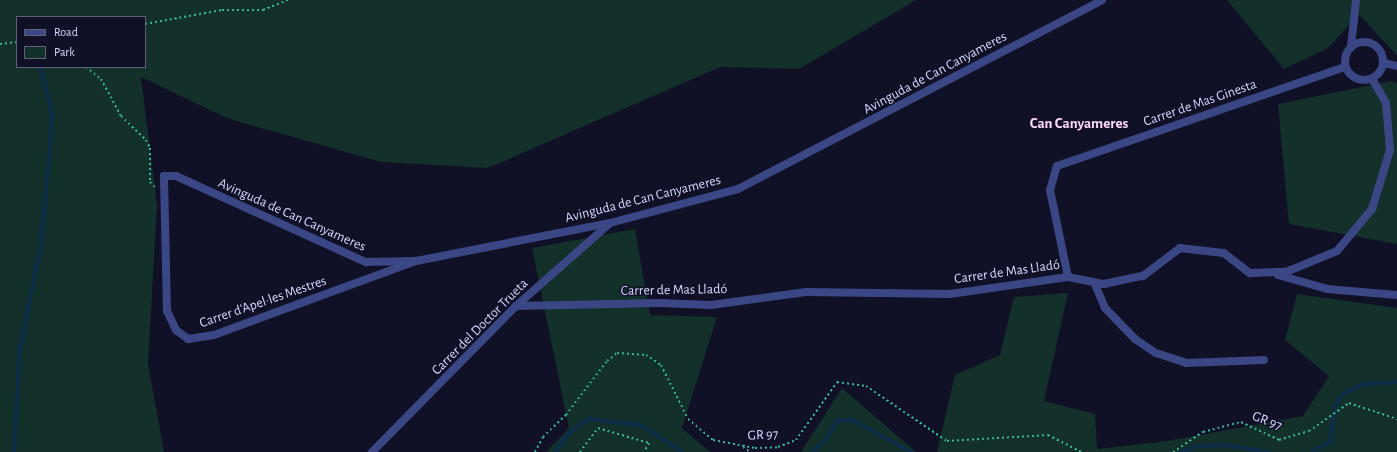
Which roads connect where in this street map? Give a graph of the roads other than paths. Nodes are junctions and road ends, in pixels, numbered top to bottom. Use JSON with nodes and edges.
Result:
{"nodes":[{"id":1,"x":1102,"y":0,"type":"edge"},
{"id":2,"x":1356,"y":0,"type":"edge"},
{"id":3,"x":1351,"y":47,"type":"junction"},
{"id":4,"x":1384,"y":63,"type":"junction"},
{"id":5,"x":1397,"y":66,"type":"edge"},
{"id":6,"x":1345,"y":67,"type":"junction"},
{"id":7,"x":1372,"y":79,"type":"junction"},
{"id":8,"x":164,"y":176,"type":"joint"},
{"id":9,"x":610,"y":223,"type":"junction"},
{"id":10,"x":416,"y":261,"type":"junction"},
{"id":11,"x":1270,"y":272,"type":"junction"},
{"id":12,"x":1068,"y":277,"type":"junction"},
{"id":13,"x":1094,"y":282,"type":"junction"},
{"id":14,"x":1397,"y":296,"type":"edge"},
{"id":15,"x":516,"y":306,"type":"junction"},
{"id":16,"x":1264,"y":360,"type":"dead end"},
{"id":17,"x":372,"y":452,"type":"edge"}],
"edges":[{"from":1,"to":9,"type":"street","name":"Avinguda de Can Canyameres"},
{"from":2,"to":3,"type":"street"},
{"from":3,"to":4,"type":"street"},
{"from":3,"to":6,"type":"street"},
{"from":4,"to":5,"type":"street"},
{"from":4,"to":7,"type":"street"},
{"from":6,"to":7,"type":"street"},
{"from":6,"to":12,"type":"street","name":"Carrer de Mas Ginesta"},
{"from":7,"to":11,"type":"street","name":"Carrer de Mas Lladó"},
{"from":8,"to":10,"type":"street","name":"Avinguda de Can Canyameres"},
{"from":8,"to":10,"type":"street","name":"Carrer d'Apel·les Mestres"},
{"from":9,"to":10,"type":"street","name":"Avinguda de Can Canyameres"},
{"from":9,"to":15,"type":"street","name":"Carrer del Doctor Trueta"},
{"from":11,"to":13,"type":"street","name":"Carrer de Mas Lladó"},
{"from":11,"to":14,"type":"street"},
{"from":12,"to":13,"type":"street","name":"Carrer de Mas Lladó"},
{"from":12,"to":15,"type":"street","name":"Carrer de Mas Lladó"},
{"from":13,"to":16,"type":"street"},
{"from":15,"to":17,"type":"street","name":"Carrer del Doctor Trueta"}]}
